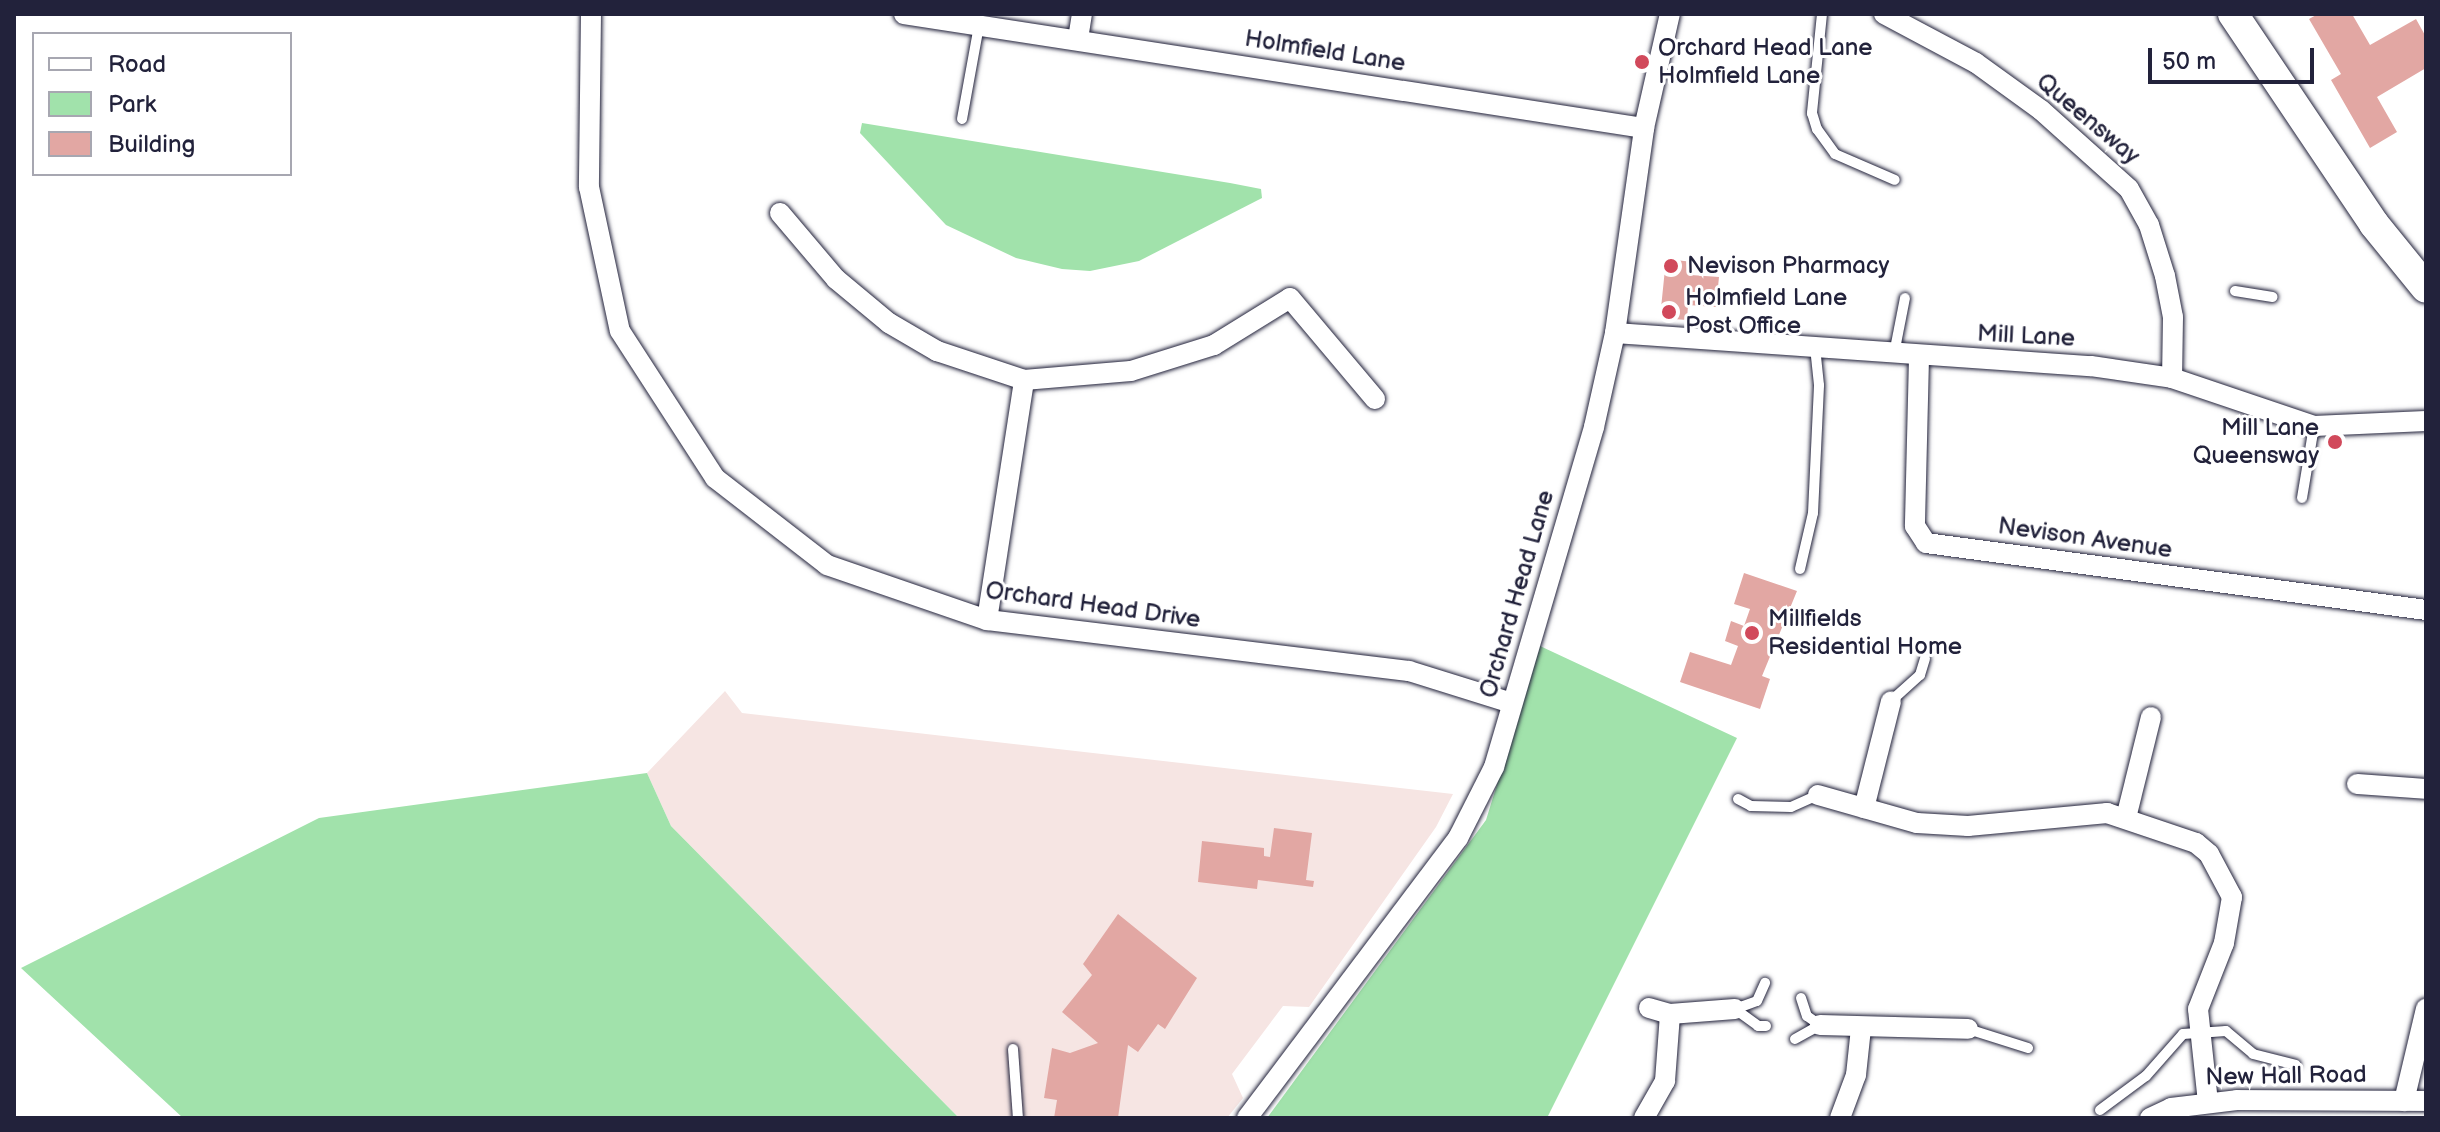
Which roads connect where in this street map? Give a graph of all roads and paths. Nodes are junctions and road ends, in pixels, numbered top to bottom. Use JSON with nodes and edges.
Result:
{"nodes":[{"id":1,"x":591,"y":14,"type":"edge"},
{"id":2,"x":904,"y":14,"type":"edge"},
{"id":3,"x":1082,"y":14,"type":"edge"},
{"id":4,"x":1670,"y":14,"type":"edge"},
{"id":5,"x":1822,"y":14,"type":"edge"},
{"id":6,"x":1884,"y":14,"type":"edge"},
{"id":7,"x":2233,"y":14,"type":"edge"},
{"id":8,"x":979,"y":25,"type":"junction"},
{"id":9,"x":1078,"y":39,"type":"junction"},
{"id":10,"x":962,"y":119,"type":"dead end"},
{"id":11,"x":1644,"y":128,"type":"junction"},
{"id":12,"x":1895,"y":180,"type":"dead end"},
{"id":13,"x":780,"y":213,"type":"dead end"},
{"id":14,"x":2426,"y":288,"type":"edge"},
{"id":15,"x":2235,"y":291,"type":"dead end"},
{"id":16,"x":2273,"y":297,"type":"dead end"},
{"id":17,"x":1905,"y":298,"type":"dead end"},
{"id":18,"x":1615,"y":333,"type":"junction"},
{"id":19,"x":1815,"y":349,"type":"junction"},
{"id":20,"x":1894,"y":356,"type":"junction"},
{"id":21,"x":1919,"y":358,"type":"junction"},
{"id":22,"x":2172,"y":378,"type":"junction"},
{"id":23,"x":1024,"y":380,"type":"junction"},
{"id":24,"x":1375,"y":399,"type":"dead end"},
{"id":25,"x":2426,"y":421,"type":"edge"},
{"id":26,"x":2314,"y":426,"type":"junction"},
{"id":27,"x":2302,"y":498,"type":"dead end"},
{"id":28,"x":1800,"y":569,"type":"dead end"},
{"id":29,"x":2426,"y":610,"type":"edge"},
{"id":30,"x":987,"y":620,"type":"junction"},
{"id":31,"x":1925,"y":659,"type":"dead end"},
{"id":32,"x":1891,"y":701,"type":"joint"},
{"id":33,"x":1512,"y":703,"type":"junction"},
{"id":34,"x":2151,"y":717,"type":"dead end"},
{"id":35,"x":2357,"y":784,"type":"dead end"},
{"id":36,"x":2426,"y":789,"type":"edge"},
{"id":37,"x":1818,"y":795,"type":"joint"},
{"id":38,"x":1738,"y":799,"type":"dead end"},
{"id":39,"x":1864,"y":808,"type":"junction"},
{"id":40,"x":2126,"y":818,"type":"junction"},
{"id":41,"x":1765,"y":983,"type":"dead end"},
{"id":42,"x":1801,"y":998,"type":"dead end"},
{"id":43,"x":1649,"y":1008,"type":"dead end"},
{"id":44,"x":1735,"y":1009,"type":"junction"},
{"id":45,"x":2426,"y":1009,"type":"edge"},
{"id":46,"x":1670,"y":1014,"type":"junction"},
{"id":47,"x":1820,"y":1025,"type":"junction"},
{"id":48,"x":1766,"y":1026,"type":"dead end"},
{"id":49,"x":1861,"y":1028,"type":"junction"},
{"id":50,"x":1968,"y":1029,"type":"joint"},
{"id":51,"x":2197,"y":1031,"type":"junction"},
{"id":52,"x":1795,"y":1039,"type":"dead end"},
{"id":53,"x":2028,"y":1048,"type":"dead end"},
{"id":54,"x":1013,"y":1049,"type":"dead end"},
{"id":55,"x":2296,"y":1065,"type":"dead end"},
{"id":56,"x":2404,"y":1101,"type":"junction"},
{"id":57,"x":2426,"y":1101,"type":"edge"},
{"id":58,"x":2208,"y":1102,"type":"junction"},
{"id":59,"x":2100,"y":1110,"type":"dead end"},
{"id":60,"x":1018,"y":1118,"type":"edge"},
{"id":61,"x":1247,"y":1118,"type":"edge"},
{"id":62,"x":1644,"y":1118,"type":"edge"},
{"id":63,"x":1840,"y":1118,"type":"edge"},
{"id":64,"x":2150,"y":1118,"type":"edge"}],
"edges":[{"from":1,"to":30,"type":"street","name":"Orchard Head Drive"},
{"from":2,"to":8,"type":"street","name":"Holmfield Lane"},
{"from":3,"to":9,"type":"street"},
{"from":4,"to":11,"type":"street","name":"Orchard Head Lane"},
{"from":5,"to":12,"type":"lane"},
{"from":6,"to":22,"type":"street","name":"Queensway"},
{"from":7,"to":14,"type":"street"},
{"from":8,"to":9,"type":"street","name":"Holmfield Lane"},
{"from":8,"to":10,"type":"lane"},
{"from":9,"to":11,"type":"street","name":"Holmfield Lane"},
{"from":11,"to":18,"type":"street","name":"Orchard Head Lane"},
{"from":13,"to":23,"type":"street"},
{"from":15,"to":16,"type":"lane"},
{"from":17,"to":20,"type":"lane"},
{"from":18,"to":19,"type":"street","name":"Mill Lane"},
{"from":18,"to":33,"type":"street","name":"Orchard Head Lane"},
{"from":19,"to":20,"type":"street","name":"Mill Lane"},
{"from":19,"to":28,"type":"lane"},
{"from":20,"to":21,"type":"street","name":"Mill Lane"},
{"from":21,"to":22,"type":"street","name":"Mill Lane"},
{"from":21,"to":29,"type":"street","name":"Nevison Avenue"},
{"from":22,"to":26,"type":"street","name":"Mill Lane"},
{"from":23,"to":24,"type":"street"},
{"from":23,"to":30,"type":"street"},
{"from":25,"to":26,"type":"street","name":"Mill Lane"},
{"from":26,"to":27,"type":"lane"},
{"from":30,"to":33,"type":"street","name":"Orchard Head Drive"},
{"from":31,"to":32,"type":"lane"},
{"from":32,"to":39,"type":"street"},
{"from":33,"to":61,"type":"street","name":"Orchard Head Lane"},
{"from":34,"to":40,"type":"street"},
{"from":35,"to":36,"type":"street"},
{"from":37,"to":38,"type":"lane"},
{"from":37,"to":39,"type":"street"},
{"from":39,"to":40,"type":"street"},
{"from":40,"to":51,"type":"street"},
{"from":41,"to":44,"type":"lane"},
{"from":42,"to":47,"type":"lane"},
{"from":43,"to":46,"type":"street"},
{"from":44,"to":46,"type":"street"},
{"from":44,"to":48,"type":"lane"},
{"from":45,"to":56,"type":"street"},
{"from":46,"to":62,"type":"street"},
{"from":47,"to":49,"type":"street"},
{"from":47,"to":52,"type":"lane"},
{"from":49,"to":50,"type":"street"},
{"from":49,"to":63,"type":"street"},
{"from":50,"to":53,"type":"lane"},
{"from":51,"to":55,"type":"lane"},
{"from":51,"to":58,"type":"street"},
{"from":51,"to":59,"type":"lane"},
{"from":54,"to":60,"type":"lane"},
{"from":56,"to":57,"type":"street","name":"New Hall Road"},
{"from":56,"to":58,"type":"street","name":"New Hall Road"},
{"from":58,"to":64,"type":"street","name":"New Hall Road"}]}
